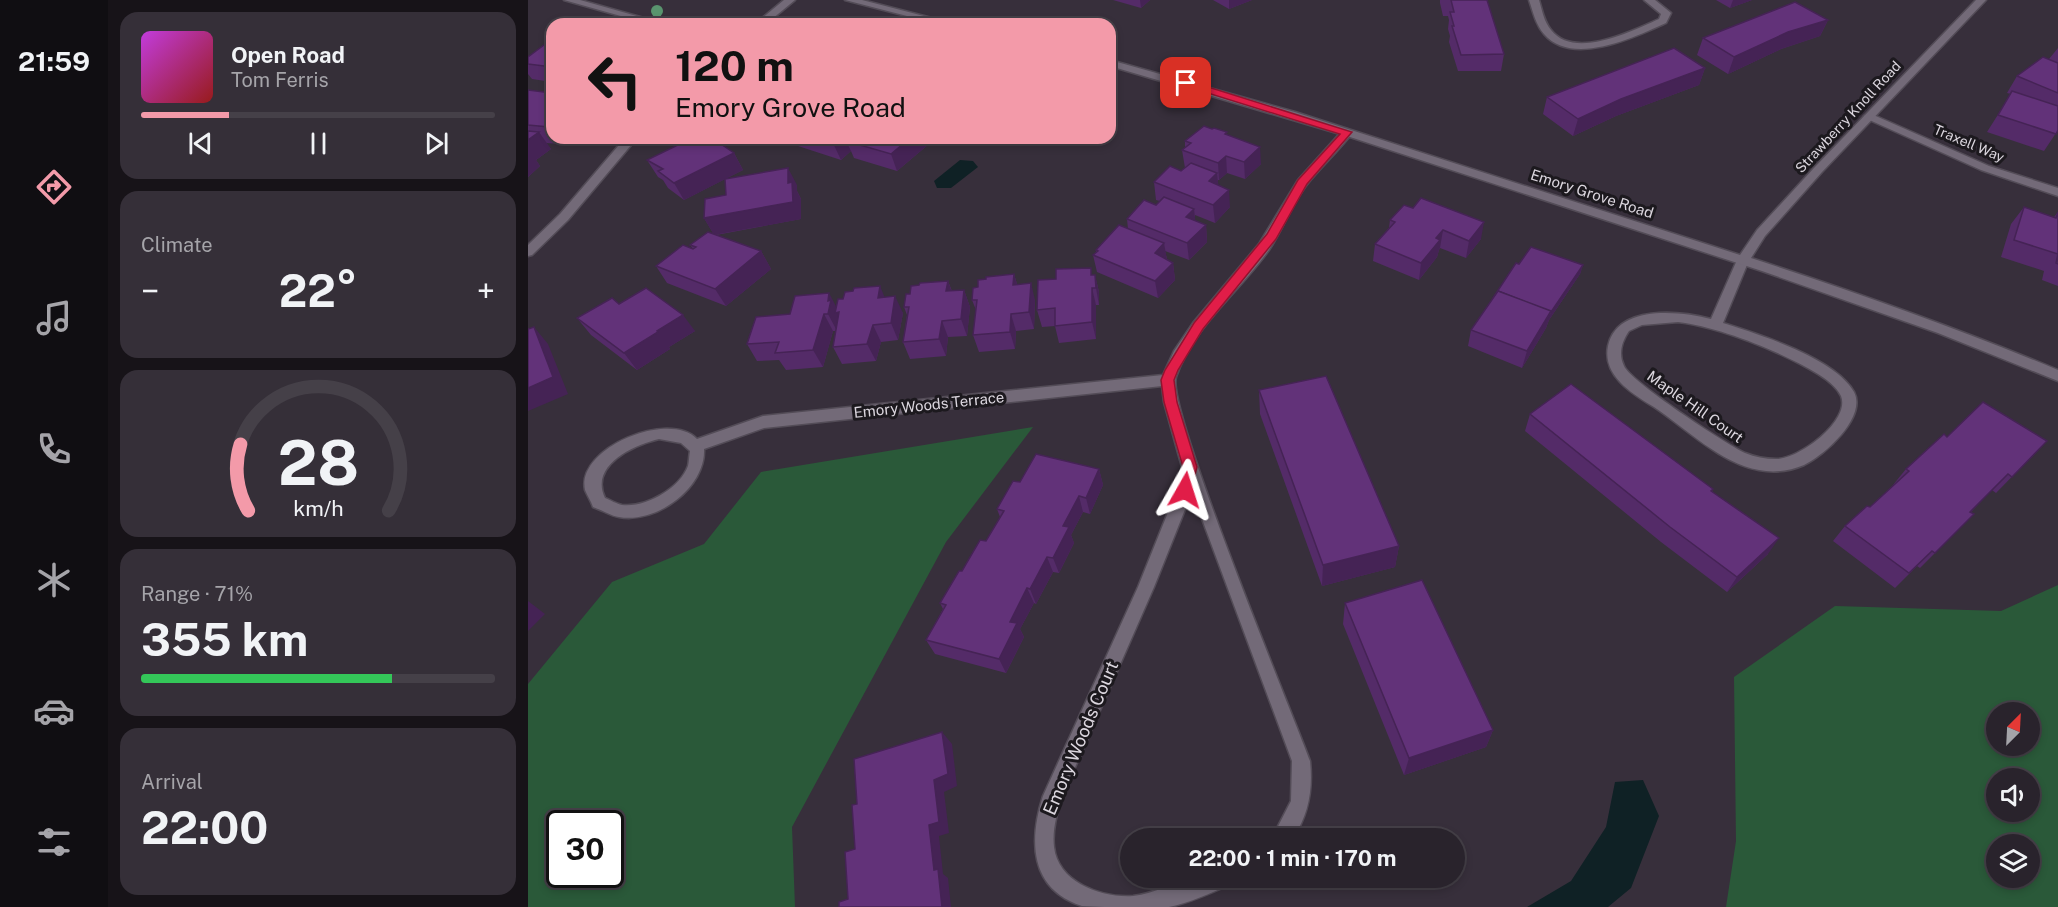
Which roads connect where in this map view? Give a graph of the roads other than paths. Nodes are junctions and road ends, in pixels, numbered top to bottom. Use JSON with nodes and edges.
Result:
{"nodes":[{"id":1,"x":569,"y":0,"type":"edge"},
{"id":2,"x":790,"y":0,"type":"edge"},
{"id":3,"x":850,"y":0,"type":"edge"},
{"id":4,"x":1534,"y":0,"type":"edge"},
{"id":5,"x":1649,"y":0,"type":"edge"},
{"id":6,"x":1982,"y":0,"type":"edge"},
{"id":7,"x":637,"y":18,"type":"edge"},
{"id":8,"x":768,"y":18,"type":"edge"},
{"id":9,"x":925,"y":18,"type":"edge"},
{"id":10,"x":1116,"y":65,"type":"edge"},
{"id":11,"x":1869,"y":116,"type":"junction"},
{"id":12,"x":1347,"y":132,"type":"junction"},
{"id":13,"x":626,"y":144,"type":"edge"},
{"id":14,"x":2058,"y":192,"type":"edge"},
{"id":15,"x":528,"y":252,"type":"edge"},
{"id":16,"x":1743,"y":260,"type":"junction"},
{"id":17,"x":1715,"y":325,"type":"junction"},
{"id":18,"x":2058,"y":376,"type":"edge"},
{"id":19,"x":1168,"y":380,"type":"junction"},
{"id":20,"x":695,"y":446,"type":"junction"},
{"id":21,"x":1190,"y":467,"type":"junction"},
{"id":22,"x":1287,"y":828,"type":"edge"},
{"id":23,"x":1190,"y":888,"type":"edge"}],
"edges":[{"from":1,"to":7,"type":"street"},
{"from":2,"to":8,"type":"street"},
{"from":3,"to":9,"type":"street"},
{"from":4,"to":5,"type":"street"},
{"from":6,"to":11,"type":"street","name":"Strawberry Knoll Road"},
{"from":10,"to":12,"type":"street","name":"Emory Grove Road"},
{"from":11,"to":14,"type":"street","name":"Traxell Way"},
{"from":11,"to":16,"type":"street","name":"Strawberry Knoll Road"},
{"from":12,"to":16,"type":"street","name":"Emory Grove Road"},
{"from":12,"to":19,"type":"street"},
{"from":13,"to":15,"type":"street"},
{"from":16,"to":17,"type":"street"},
{"from":16,"to":18,"type":"street","name":"Emory Grove Road"},
{"from":17,"to":17,"type":"street","name":"Maple Hill Court"},
{"from":19,"to":20,"type":"street","name":"Emory Woods Terrace"},
{"from":19,"to":21,"type":"street"},
{"from":20,"to":20,"type":"street"},
{"from":21,"to":22,"type":"street"},
{"from":21,"to":23,"type":"street","name":"Emory Woods Court"}]}
